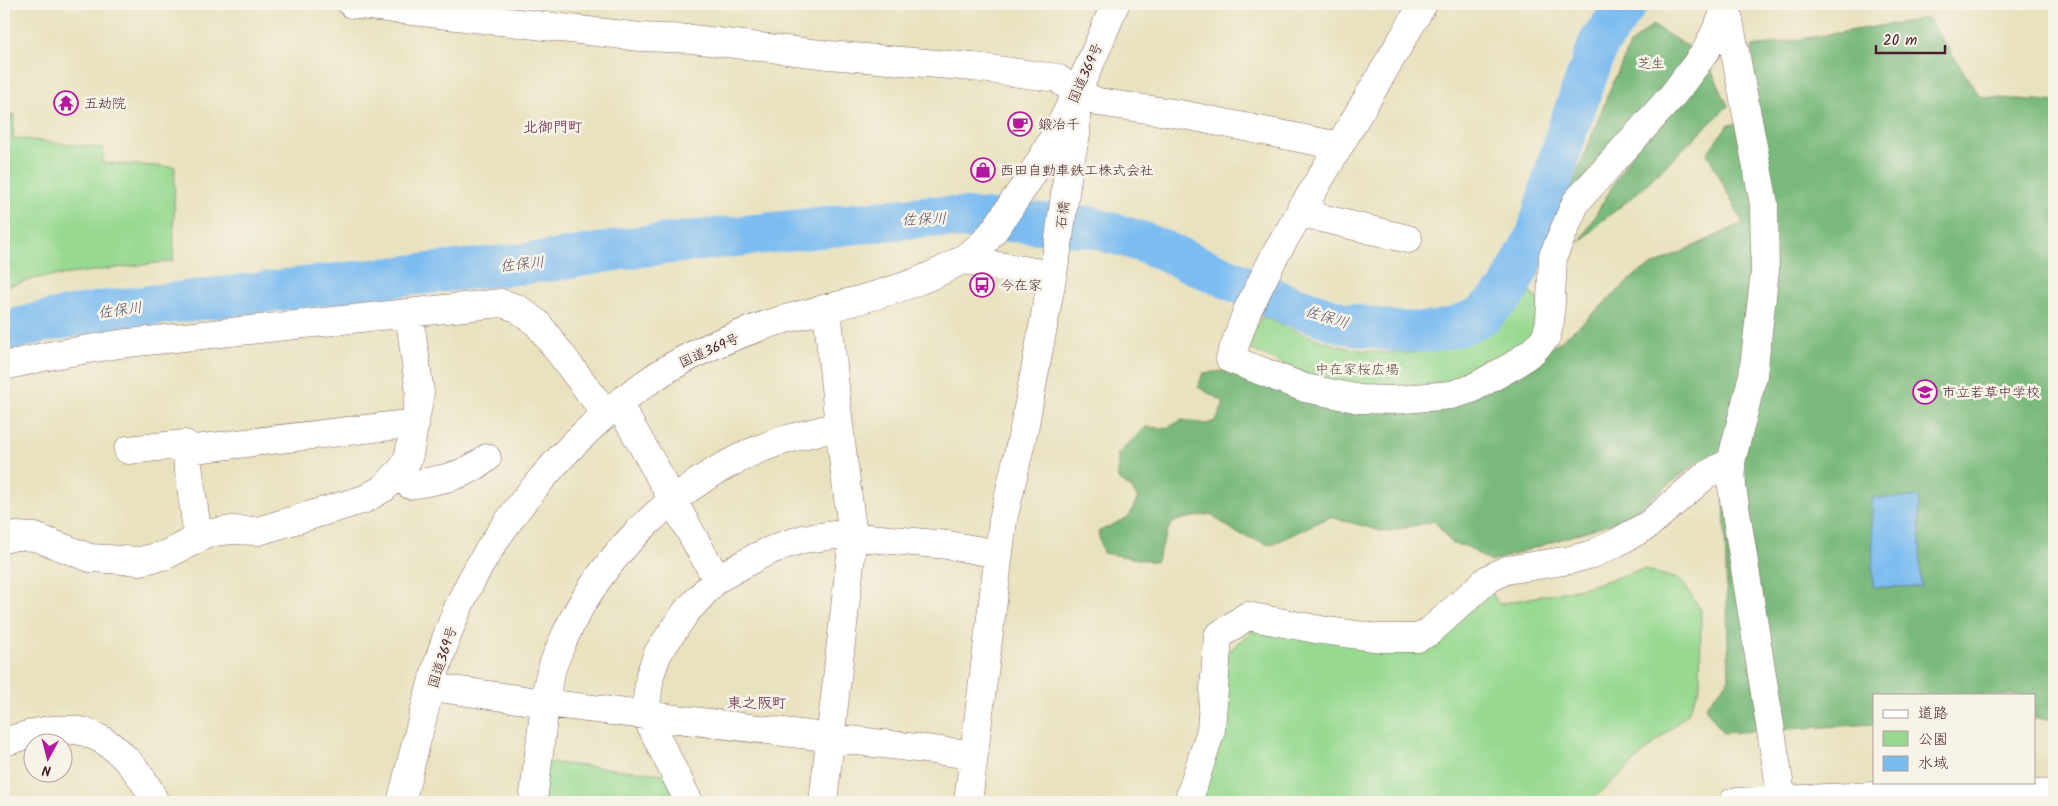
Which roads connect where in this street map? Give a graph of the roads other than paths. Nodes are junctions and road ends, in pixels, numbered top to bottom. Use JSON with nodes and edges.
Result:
{"nodes":[{"id":1,"x":352,"y":4,"type":"edge"},
{"id":2,"x":1115,"y":4,"type":"edge"},
{"id":3,"x":1423,"y":4,"type":"edge"},
{"id":4,"x":1726,"y":6,"type":"edge"},
{"id":5,"x":1076,"y":92,"type":"junction"},
{"id":6,"x":1339,"y":146,"type":"junction"},
{"id":7,"x":1301,"y":208,"type":"junction"},
{"id":8,"x":1408,"y":239,"type":"dead end"},
{"id":9,"x":962,"y":260,"type":"junction"},
{"id":10,"x":1053,"y":275,"type":"junction"},
{"id":11,"x":827,"y":308,"type":"junction"},
{"id":12,"x":409,"y":313,"type":"junction"},
{"id":13,"x":4,"y":366,"type":"edge"},
{"id":14,"x":612,"y":409,"type":"junction"},
{"id":15,"x":414,"y":425,"type":"junction"},
{"id":16,"x":839,"y":426,"type":"junction"},
{"id":17,"x":128,"y":450,"type":"dead end"},
{"id":18,"x":186,"y":450,"type":"junction"},
{"id":19,"x":487,"y":458,"type":"dead end"},
{"id":20,"x":1731,"y":462,"type":"junction"},
{"id":21,"x":398,"y":474,"type":"junction"},
{"id":22,"x":672,"y":502,"type":"junction"},
{"id":23,"x":853,"y":537,"type":"junction"},
{"id":24,"x":198,"y":538,"type":"junction"},
{"id":25,"x":4,"y":539,"type":"edge"},
{"id":26,"x":999,"y":554,"type":"junction"},
{"id":27,"x":717,"y":579,"type":"junction"},
{"id":28,"x":432,"y":687,"type":"junction"},
{"id":29,"x":545,"y":703,"type":"junction"},
{"id":30,"x":645,"y":714,"type":"junction"},
{"id":31,"x":830,"y":737,"type":"junction"},
{"id":32,"x":4,"y":742,"type":"edge"},
{"id":33,"x":974,"y":755,"type":"junction"},
{"id":34,"x":2054,"y":793,"type":"edge"},
{"id":35,"x":1876,"y":799,"type":"edge"},
{"id":36,"x":1991,"y":799,"type":"edge"},
{"id":37,"x":1782,"y":800,"type":"junction"},
{"id":38,"x":155,"y":802,"type":"edge"},
{"id":39,"x":401,"y":802,"type":"edge"},
{"id":40,"x":533,"y":802,"type":"edge"},
{"id":41,"x":689,"y":802,"type":"edge"},
{"id":42,"x":823,"y":802,"type":"edge"},
{"id":43,"x":968,"y":802,"type":"edge"},
{"id":44,"x":1188,"y":802,"type":"edge"},
{"id":45,"x":1733,"y":802,"type":"edge"}],
"edges":[{"from":1,"to":5,"type":"main road"},
{"from":2,"to":5,"type":"main road","name":"国道369号"},
{"from":3,"to":6,"type":"main road"},
{"from":4,"to":7,"type":"main road"},
{"from":4,"to":20,"type":"main road"},
{"from":5,"to":6,"type":"main road"},
{"from":5,"to":9,"type":"main road","name":"国道369号"},
{"from":5,"to":10,"type":"main road","name":"石橋"},
{"from":6,"to":7,"type":"main road"},
{"from":7,"to":8,"type":"main road"},
{"from":9,"to":10,"type":"main road"},
{"from":9,"to":11,"type":"main road","name":"国道369号"},
{"from":10,"to":26,"type":"main road","name":"石橋"},
{"from":11,"to":14,"type":"main road","name":"国道369号"},
{"from":11,"to":16,"type":"main road"},
{"from":12,"to":13,"type":"main road"},
{"from":12,"to":14,"type":"main road"},
{"from":12,"to":15,"type":"main road"},
{"from":14,"to":22,"type":"main road"},
{"from":14,"to":28,"type":"main road","name":"国道369号"},
{"from":15,"to":18,"type":"main road"},
{"from":15,"to":21,"type":"main road"},
{"from":16,"to":22,"type":"main road"},
{"from":16,"to":23,"type":"main road"},
{"from":17,"to":18,"type":"main road"},
{"from":18,"to":24,"type":"main road"},
{"from":19,"to":21,"type":"main road"},
{"from":20,"to":37,"type":"main road"},
{"from":20,"to":44,"type":"main road"},
{"from":21,"to":24,"type":"main road"},
{"from":22,"to":27,"type":"main road"},
{"from":22,"to":29,"type":"main road"},
{"from":23,"to":26,"type":"main road"},
{"from":23,"to":27,"type":"main road"},
{"from":23,"to":31,"type":"main road"},
{"from":24,"to":25,"type":"main road"},
{"from":26,"to":33,"type":"main road","name":"石橋"},
{"from":27,"to":30,"type":"main road"},
{"from":28,"to":29,"type":"main road"},
{"from":28,"to":39,"type":"main road","name":"国道369号"},
{"from":29,"to":30,"type":"main road"},
{"from":29,"to":40,"type":"main road"},
{"from":30,"to":31,"type":"main road"},
{"from":30,"to":41,"type":"main road"},
{"from":31,"to":33,"type":"main road"},
{"from":31,"to":42,"type":"main road"},
{"from":32,"to":38,"type":"main road"},
{"from":33,"to":43,"type":"main road","name":"石橋"},
{"from":34,"to":36,"type":"main road"},
{"from":35,"to":36,"type":"main road"},
{"from":35,"to":37,"type":"main road"},
{"from":37,"to":45,"type":"main road"}]}
